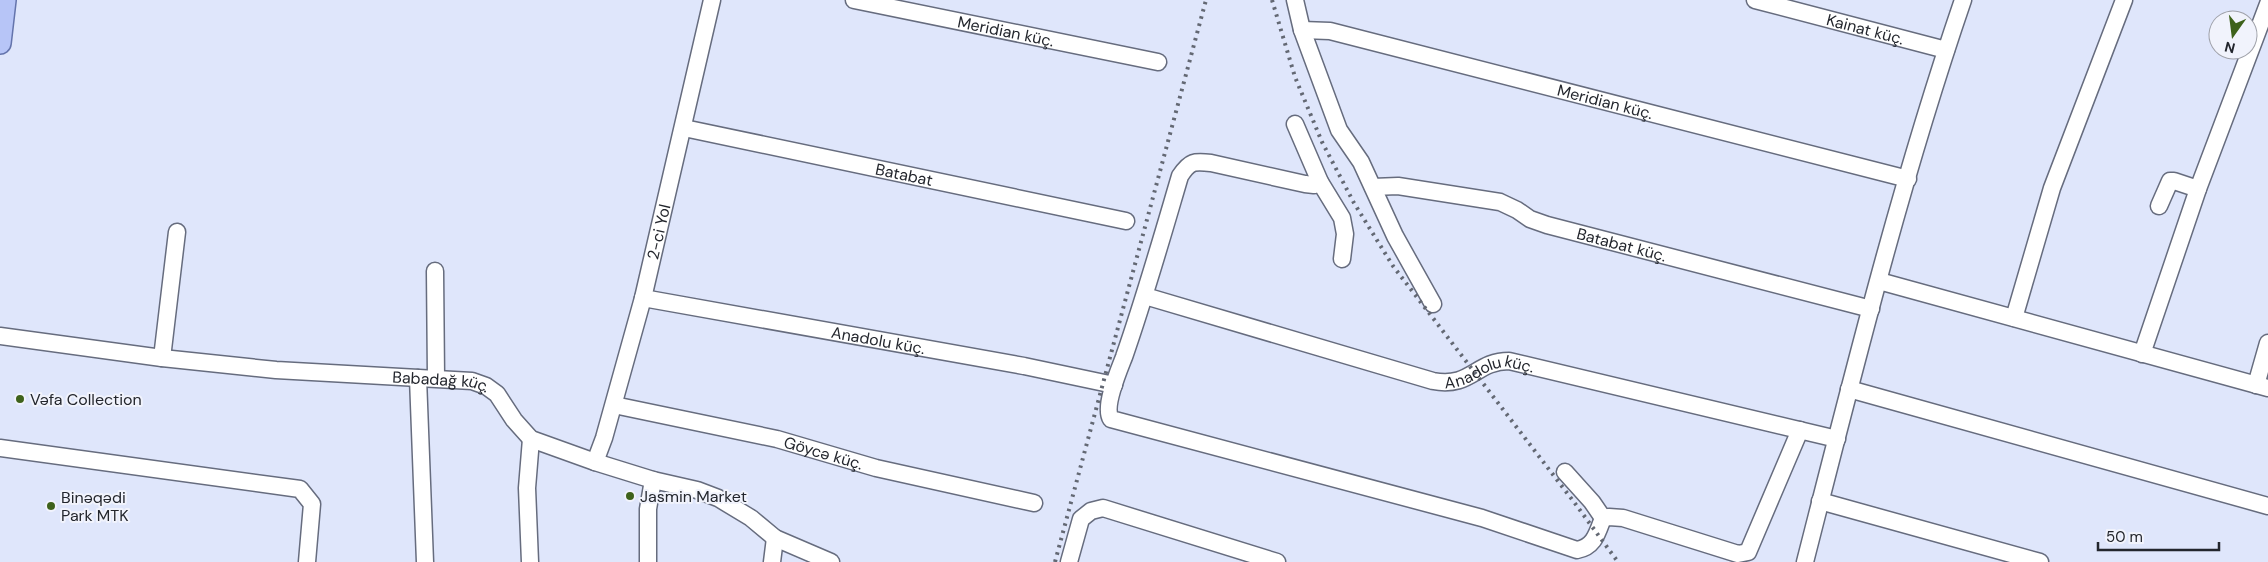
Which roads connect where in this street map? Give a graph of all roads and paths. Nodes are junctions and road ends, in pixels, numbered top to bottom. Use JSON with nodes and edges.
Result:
{"nodes":[{"id":1,"x":5,"y":0,"type":"edge"},
{"id":2,"x":712,"y":0,"type":"edge"},
{"id":3,"x":854,"y":0,"type":"edge"},
{"id":4,"x":1294,"y":0,"type":"edge"},
{"id":5,"x":1755,"y":0,"type":"edge"},
{"id":6,"x":1964,"y":0,"type":"edge"},
{"id":7,"x":2124,"y":0,"type":"edge"},
{"id":8,"x":2268,"y":4,"type":"edge"},
{"id":9,"x":1302,"y":30,"type":"junction"},
{"id":10,"x":0,"y":43,"type":"edge"},
{"id":11,"x":1946,"y":50,"type":"junction"},
{"id":12,"x":1158,"y":62,"type":"dead end"},
{"id":13,"x":1295,"y":124,"type":"dead end"},
{"id":14,"x":684,"y":128,"type":"junction"},
{"id":15,"x":1908,"y":179,"type":"junction"},
{"id":16,"x":1320,"y":182,"type":"junction"},
{"id":17,"x":1373,"y":187,"type":"junction"},
{"id":18,"x":2198,"y":189,"type":"junction"},
{"id":19,"x":2159,"y":206,"type":"dead end"},
{"id":20,"x":1126,"y":221,"type":"dead end"},
{"id":21,"x":177,"y":232,"type":"dead end"},
{"id":22,"x":1342,"y":259,"type":"dead end"},
{"id":23,"x":435,"y":271,"type":"dead end"},
{"id":24,"x":1879,"y":281,"type":"junction"},
{"id":25,"x":1145,"y":296,"type":"junction"},
{"id":26,"x":643,"y":298,"type":"junction"},
{"id":27,"x":1433,"y":304,"type":"dead end"},
{"id":28,"x":1871,"y":309,"type":"junction"},
{"id":29,"x":2014,"y":318,"type":"junction"},
{"id":30,"x":0,"y":336,"type":"edge"},
{"id":31,"x":2268,"y":344,"type":"edge"},
{"id":32,"x":2142,"y":354,"type":"junction"},
{"id":33,"x":162,"y":358,"type":"junction"},
{"id":34,"x":418,"y":378,"type":"junction"},
{"id":35,"x":436,"y":378,"type":"junction"},
{"id":36,"x":1114,"y":385,"type":"junction"},
{"id":37,"x":2262,"y":387,"type":"edge"},
{"id":38,"x":1849,"y":389,"type":"junction"},
{"id":39,"x":614,"y":405,"type":"junction"},
{"id":40,"x":1800,"y":430,"type":"junction"},
{"id":41,"x":531,"y":439,"type":"junction"},
{"id":42,"x":1837,"y":439,"type":"junction"},
{"id":43,"x":0,"y":448,"type":"edge"},
{"id":44,"x":594,"y":462,"type":"junction"},
{"id":45,"x":1565,"y":472,"type":"dead end"},
{"id":46,"x":653,"y":480,"type":"junction"},
{"id":47,"x":1820,"y":502,"type":"junction"},
{"id":48,"x":1034,"y":503,"type":"dead end"},
{"id":49,"x":2268,"y":506,"type":"edge"},
{"id":50,"x":1603,"y":518,"type":"junction"},
{"id":51,"x":775,"y":538,"type":"junction"},
{"id":52,"x":307,"y":562,"type":"edge"},
{"id":53,"x":425,"y":562,"type":"edge"},
{"id":54,"x":530,"y":562,"type":"edge"},
{"id":55,"x":648,"y":562,"type":"edge"},
{"id":56,"x":772,"y":562,"type":"edge"},
{"id":57,"x":831,"y":562,"type":"edge"},
{"id":58,"x":1069,"y":562,"type":"edge"},
{"id":59,"x":1276,"y":562,"type":"edge"},
{"id":60,"x":1805,"y":562,"type":"edge"},
{"id":61,"x":2040,"y":562,"type":"edge"}],
"edges":[{"from":1,"to":10,"type":"main road"},
{"from":2,"to":14,"type":"street","name":"2-ci Yol"},
{"from":3,"to":12,"type":"street","name":"Meridian küç."},
{"from":4,"to":9,"type":"street"},
{"from":5,"to":11,"type":"street","name":"Kainat küç."},
{"from":6,"to":11,"type":"street"},
{"from":7,"to":29,"type":"street"},
{"from":8,"to":18,"type":"street"},
{"from":9,"to":15,"type":"street","name":"Meridian küç."},
{"from":9,"to":17,"type":"street"},
{"from":11,"to":15,"type":"street"},
{"from":13,"to":16,"type":"street"},
{"from":14,"to":20,"type":"street","name":"Batabat"},
{"from":14,"to":26,"type":"street","name":"2-ci Yol"},
{"from":15,"to":24,"type":"street"},
{"from":16,"to":22,"type":"street"},
{"from":16,"to":25,"type":"street"},
{"from":17,"to":27,"type":"street"},
{"from":17,"to":28,"type":"street","name":"Batabat küç."},
{"from":18,"to":19,"type":"street"},
{"from":18,"to":32,"type":"street"},
{"from":21,"to":33,"type":"street"},
{"from":23,"to":35,"type":"street"},
{"from":24,"to":28,"type":"street"},
{"from":24,"to":29,"type":"street"},
{"from":25,"to":36,"type":"street"},
{"from":25,"to":40,"type":"street","name":"Anadolu küç."},
{"from":26,"to":36,"type":"street","name":"Anadolu küç."},
{"from":26,"to":39,"type":"street","name":"2-ci Yol"},
{"from":28,"to":38,"type":"street"},
{"from":29,"to":32,"type":"street"},
{"from":30,"to":33,"type":"street","name":"Babadağ küç."},
{"from":31,"to":37,"type":"street"},
{"from":32,"to":37,"type":"street"},
{"from":33,"to":34,"type":"street","name":"Babadağ küç."},
{"from":34,"to":35,"type":"street","name":"Babadağ küç."},
{"from":34,"to":53,"type":"street"},
{"from":35,"to":41,"type":"street","name":"Babadağ küç."},
{"from":36,"to":50,"type":"street"},
{"from":38,"to":42,"type":"street"},
{"from":38,"to":49,"type":"street"},
{"from":39,"to":44,"type":"street","name":"2-ci Yol"},
{"from":39,"to":48,"type":"street","name":"Göycə küç."},
{"from":40,"to":42,"type":"street","name":"Anadolu küç."},
{"from":40,"to":50,"type":"street"},
{"from":41,"to":44,"type":"street","name":"Babadağ küç."},
{"from":41,"to":54,"type":"street"},
{"from":42,"to":47,"type":"street"},
{"from":43,"to":52,"type":"street"},
{"from":44,"to":46,"type":"street","name":"Babadağ küç."},
{"from":45,"to":50,"type":"street"},
{"from":46,"to":51,"type":"street","name":"Babadağ küç."},
{"from":46,"to":55,"type":"street"},
{"from":47,"to":60,"type":"street"},
{"from":47,"to":61,"type":"street"},
{"from":51,"to":56,"type":"street"},
{"from":51,"to":57,"type":"street","name":"Babadağ küç."},
{"from":58,"to":59,"type":"street"}]}
